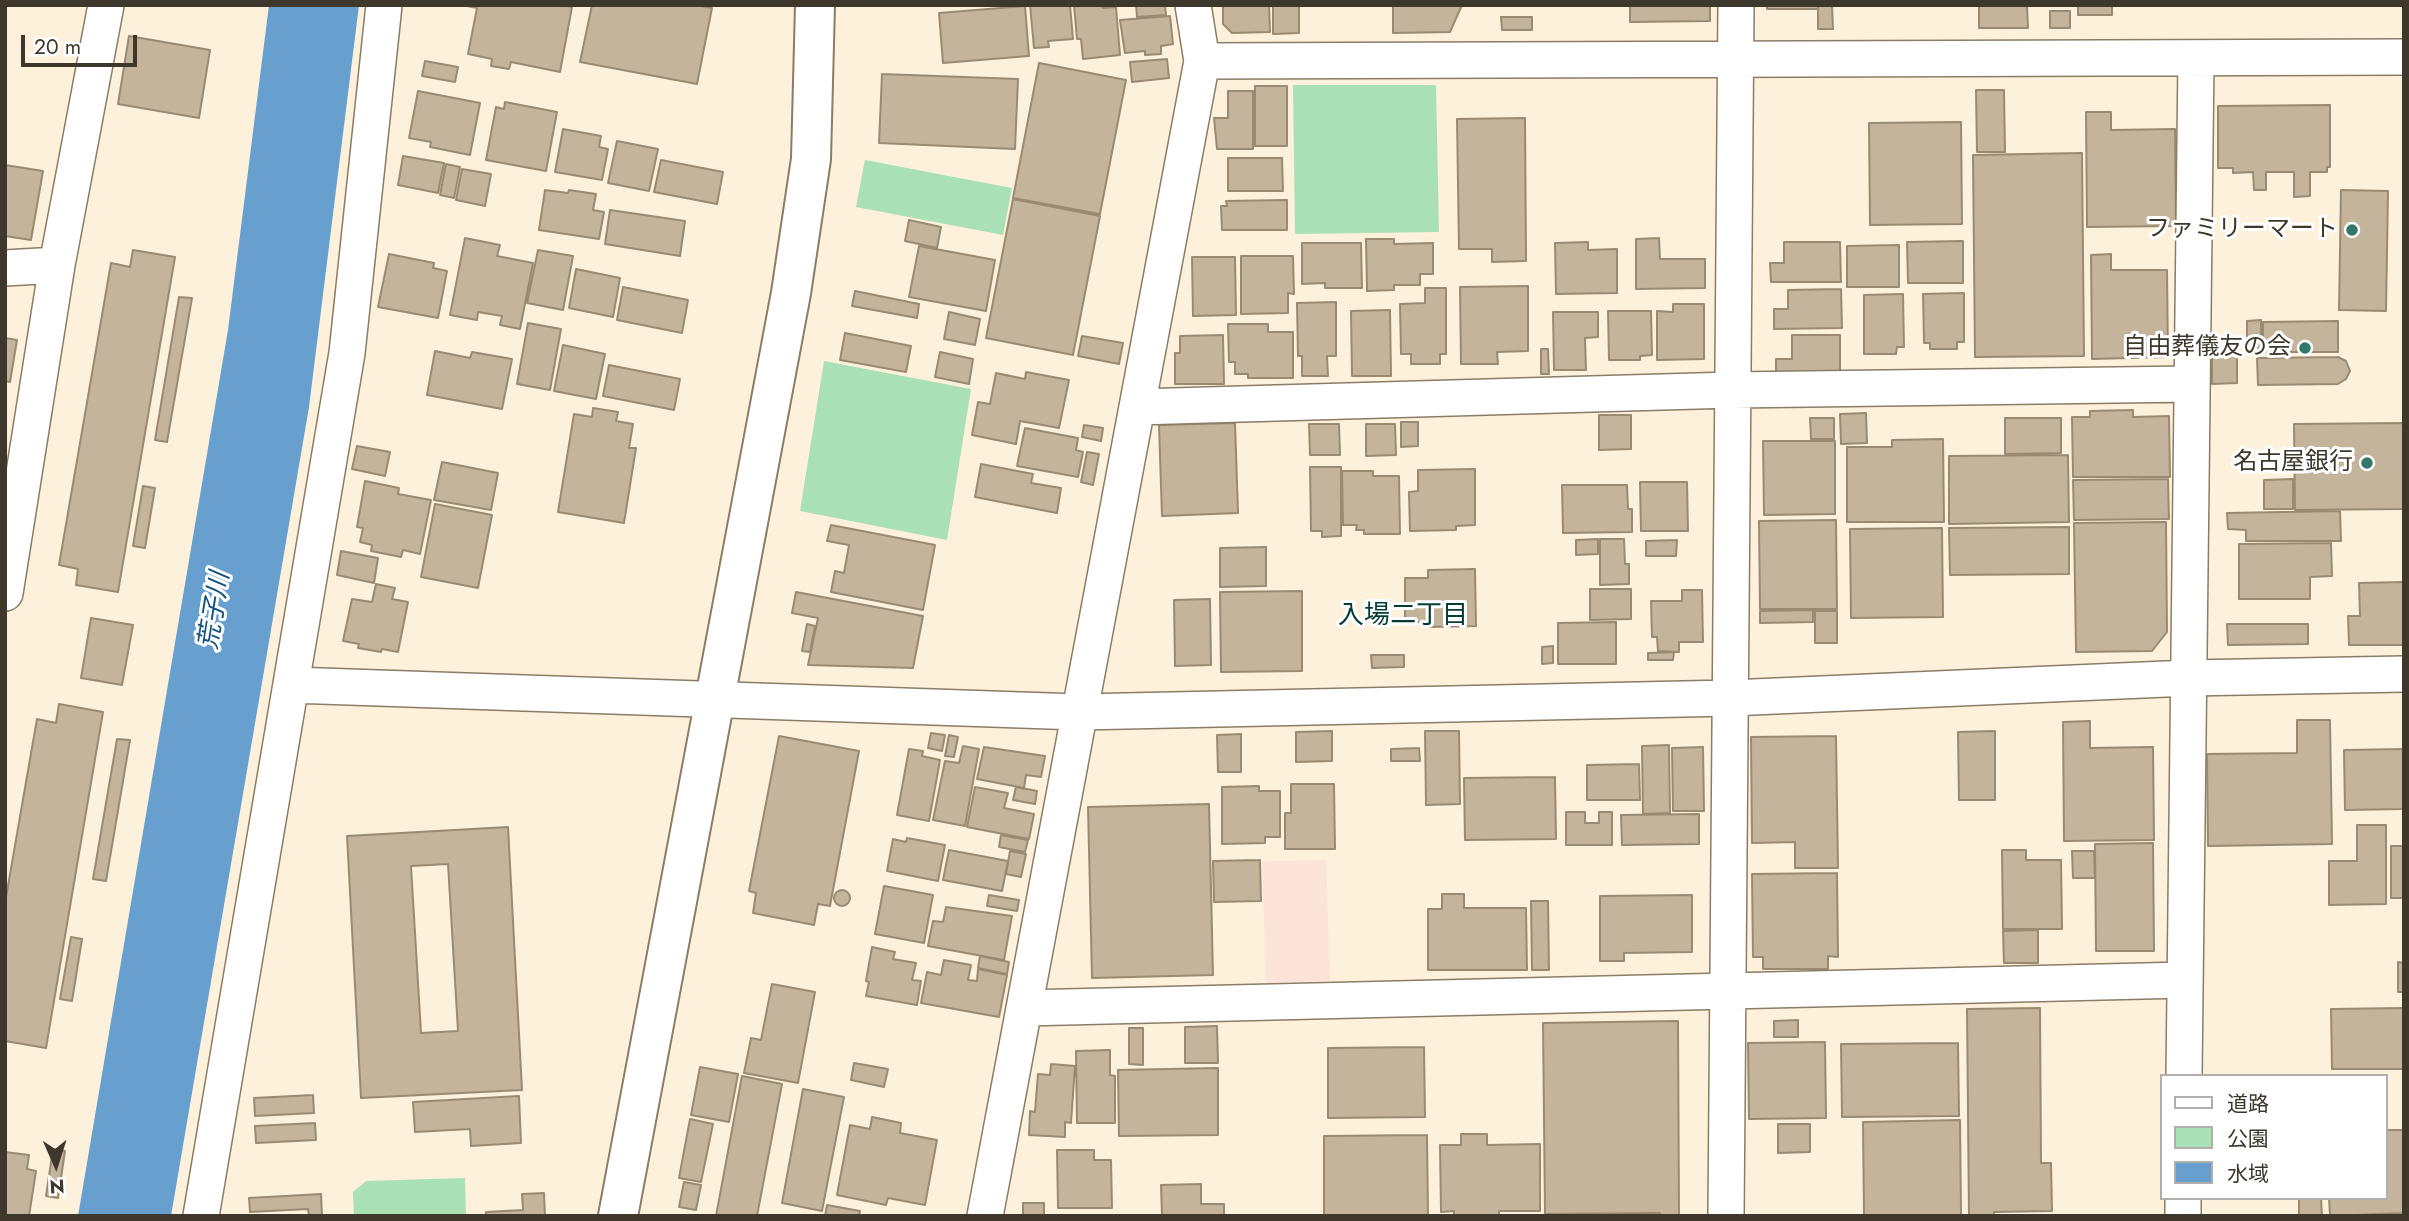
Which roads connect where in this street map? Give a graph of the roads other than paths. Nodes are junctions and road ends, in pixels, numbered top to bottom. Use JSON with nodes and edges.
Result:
{"nodes":[{"id":1,"x":106,"y":5,"type":"edge"},
{"id":2,"x":384,"y":5,"type":"edge"},
{"id":3,"x":816,"y":5,"type":"edge"},
{"id":4,"x":1193,"y":5,"type":"edge"},
{"id":5,"x":1736,"y":5,"type":"edge"},
{"id":6,"x":2404,"y":57,"type":"edge"},
{"id":7,"x":2196,"y":59,"type":"junction"},
{"id":8,"x":1735,"y":60,"type":"junction"},
{"id":9,"x":1202,"y":61,"type":"junction"},
{"id":10,"x":57,"y":265,"type":"junction"},
{"id":11,"x":5,"y":268,"type":"edge"},
{"id":12,"x":2192,"y":384,"type":"junction"},
{"id":13,"x":1732,"y":390,"type":"junction"},
{"id":14,"x":1137,"y":407,"type":"junction"},
{"id":15,"x":5,"y":593,"type":"edge"},
{"id":16,"x":2404,"y":674,"type":"edge"},
{"id":17,"x":2189,"y":678,"type":"junction"},
{"id":18,"x":291,"y":685,"type":"junction"},
{"id":19,"x":715,"y":698,"type":"junction"},
{"id":20,"x":1730,"y":698,"type":"junction"},
{"id":21,"x":1079,"y":712,"type":"junction"},
{"id":22,"x":2185,"y":980,"type":"junction"},
{"id":23,"x":1728,"y":991,"type":"junction"},
{"id":24,"x":1024,"y":1007,"type":"junction"},
{"id":25,"x":2184,"y":1074,"type":"edge"},
{"id":26,"x":201,"y":1216,"type":"edge"},
{"id":27,"x":618,"y":1216,"type":"edge"},
{"id":28,"x":985,"y":1216,"type":"edge"},
{"id":29,"x":1726,"y":1216,"type":"edge"}],
"edges":[{"from":1,"to":10,"type":"street"},
{"from":2,"to":18,"type":"street"},
{"from":3,"to":19,"type":"street"},
{"from":4,"to":9,"type":"street"},
{"from":5,"to":8,"type":"street"},
{"from":6,"to":7,"type":"street"},
{"from":7,"to":8,"type":"street"},
{"from":7,"to":12,"type":"street"},
{"from":8,"to":9,"type":"street"},
{"from":8,"to":13,"type":"street"},
{"from":9,"to":14,"type":"street"},
{"from":10,"to":11,"type":"street"},
{"from":10,"to":15,"type":"street"},
{"from":12,"to":13,"type":"street"},
{"from":12,"to":17,"type":"street"},
{"from":13,"to":14,"type":"street"},
{"from":13,"to":20,"type":"street"},
{"from":14,"to":21,"type":"street"},
{"from":16,"to":17,"type":"street"},
{"from":17,"to":20,"type":"street"},
{"from":17,"to":22,"type":"street"},
{"from":18,"to":19,"type":"street"},
{"from":18,"to":26,"type":"street"},
{"from":19,"to":21,"type":"street"},
{"from":19,"to":27,"type":"street"},
{"from":20,"to":21,"type":"street"},
{"from":20,"to":23,"type":"street"},
{"from":21,"to":24,"type":"street"},
{"from":22,"to":23,"type":"street"},
{"from":22,"to":25,"type":"street"},
{"from":23,"to":24,"type":"street"},
{"from":23,"to":29,"type":"street"},
{"from":24,"to":28,"type":"street"}]}
